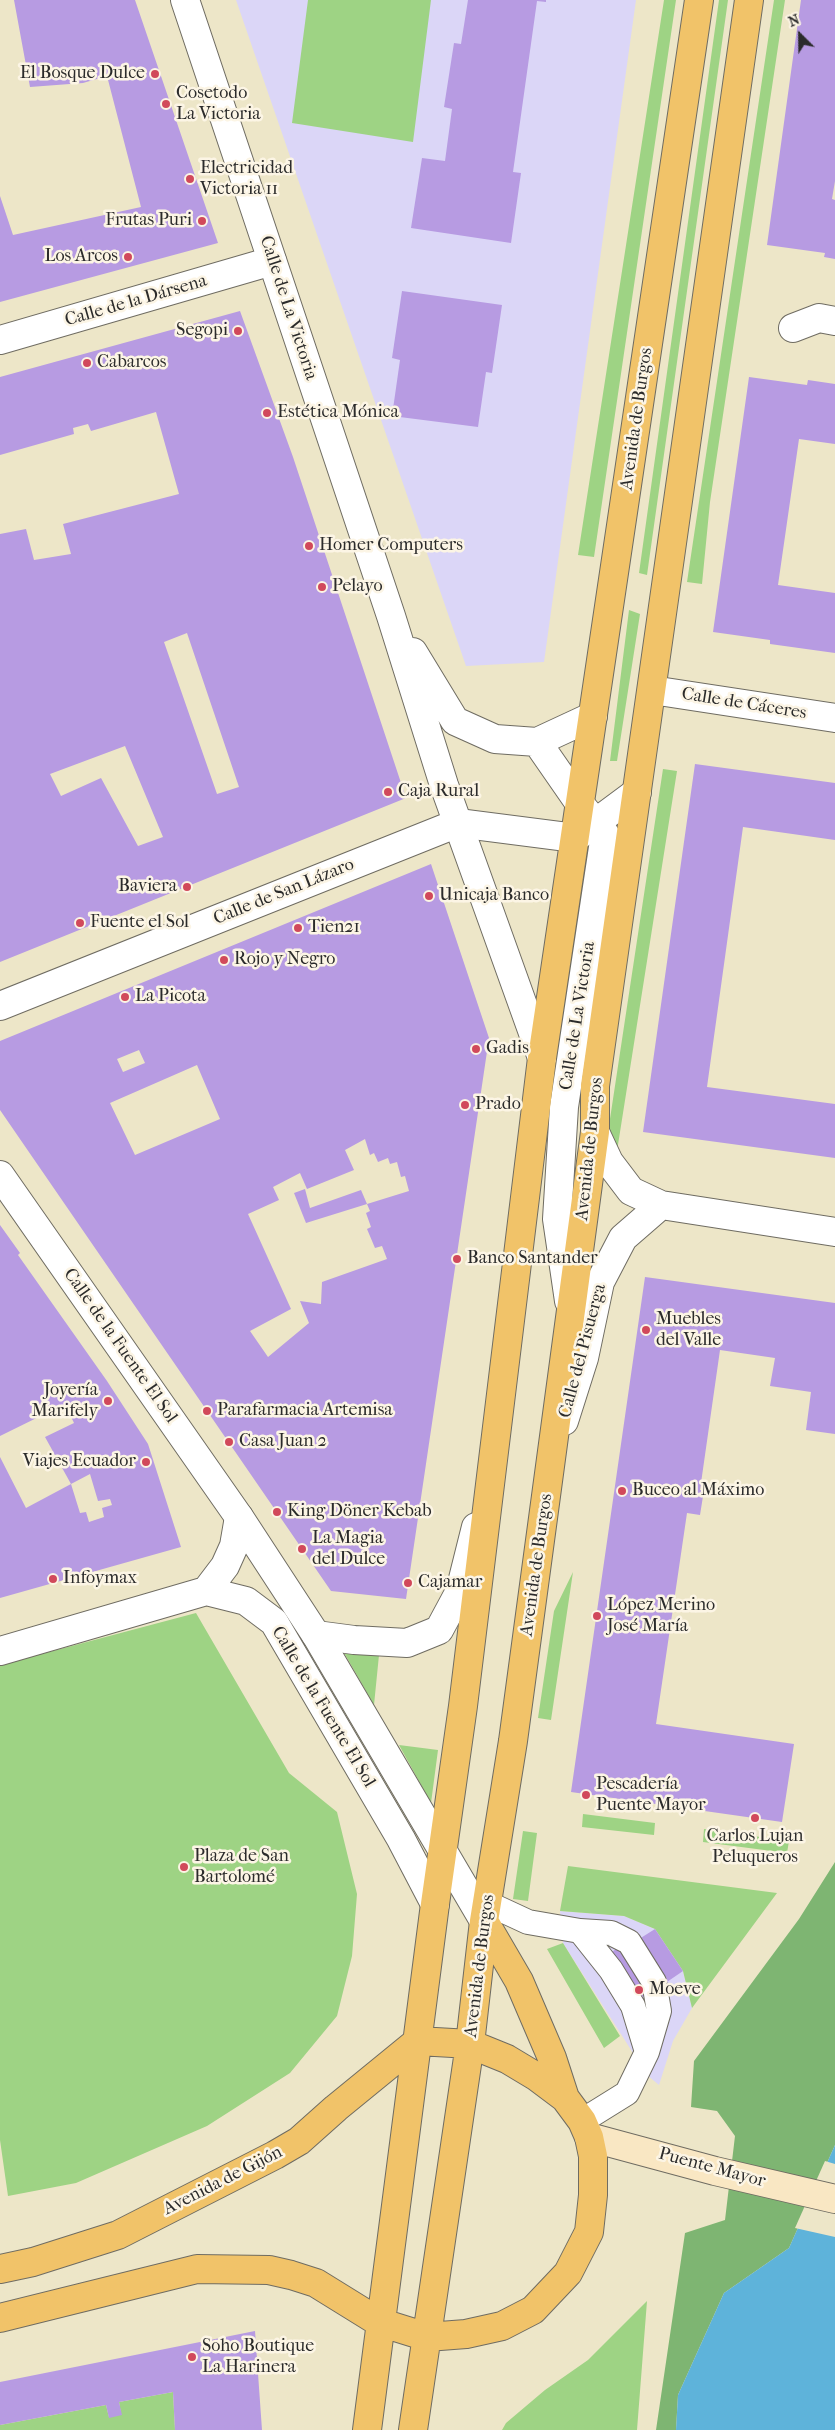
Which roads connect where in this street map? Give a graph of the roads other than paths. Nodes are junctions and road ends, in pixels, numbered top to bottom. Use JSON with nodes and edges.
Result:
{"nodes":[{"id":1,"x":185,"y":0,"type":"edge"},
{"id":2,"x":699,"y":0,"type":"edge"},
{"id":3,"x":749,"y":0,"type":"edge"},
{"id":4,"x":272,"y":261,"type":"junction"},
{"id":5,"x":835,"y":321,"type":"edge"},
{"id":6,"x":793,"y":328,"type":"dead end"},
{"id":7,"x":0,"y":340,"type":"edge"},
{"id":8,"x":391,"y":616,"type":"junction"},
{"id":9,"x":652,"y":690,"type":"junction"},
{"id":10,"x":593,"y":716,"type":"junction"},
{"id":11,"x":835,"y":718,"type":"edge"},
{"id":12,"x":537,"y":742,"type":"junction"},
{"id":13,"x":638,"y":792,"type":"junction"},
{"id":14,"x":584,"y":822,"type":"junction"},
{"id":15,"x":458,"y":823,"type":"junction"},
{"id":16,"x":0,"y":1006,"type":"edge"},
{"id":17,"x":542,"y":1058,"type":"junction"},
{"id":18,"x":596,"y":1132,"type":"junction"},
{"id":19,"x":0,"y":1175,"type":"edge"},
{"id":20,"x":661,"y":1205,"type":"junction"},
{"id":21,"x":835,"y":1232,"type":"edge"},
{"id":22,"x":570,"y":1313,"type":"junction"},
{"id":23,"x":493,"y":1455,"type":"junction"},
{"id":24,"x":552,"y":1458,"type":"junction"},
{"id":25,"x":239,"y":1517,"type":"junction"},
{"id":26,"x":206,"y":1591,"type":"junction"},
{"id":27,"x":316,"y":1635,"type":"junction"},
{"id":28,"x":0,"y":1651,"type":"edge"},
{"id":29,"x":443,"y":1854,"type":"junction"},
{"id":30,"x":435,"y":1904,"type":"junction"},
{"id":31,"x":486,"y":1912,"type":"junction"},
{"id":32,"x":418,"y":2041,"type":"junction"},
{"id":33,"x":470,"y":2044,"type":"junction"},
{"id":34,"x":565,"y":2098,"type":"junction"},
{"id":35,"x":585,"y":2129,"type":"junction"},
{"id":36,"x":835,"y":2199,"type":"edge"},
{"id":37,"x":0,"y":2269,"type":"edge"},
{"id":38,"x":0,"y":2318,"type":"edge"},
{"id":39,"x":379,"y":2322,"type":"junction"},
{"id":40,"x":427,"y":2337,"type":"junction"},
{"id":41,"x":367,"y":2430,"type":"edge"},
{"id":42,"x":413,"y":2430,"type":"edge"}],
"edges":[{"from":1,"to":4,"type":"street","name":"Calle de La Victoria"},
{"from":2,"to":10,"type":"highway","name":"Avenida de Burgos"},
{"from":3,"to":9,"type":"highway","name":"Avenida de Burgos"},
{"from":4,"to":7,"type":"street","name":"Calle de la Dársena"},
{"from":4,"to":8,"type":"street","name":"Calle de La Victoria"},
{"from":5,"to":6,"type":"street"},
{"from":8,"to":12,"type":"street","name":"Calle de La Victoria"},
{"from":8,"to":15,"type":"street","name":"Calle de La Victoria"},
{"from":9,"to":11,"type":"street","name":"Calle de Cáceres"},
{"from":9,"to":13,"type":"highway","name":"Avenida de Burgos"},
{"from":10,"to":12,"type":"street","name":"Calle de La Victoria"},
{"from":10,"to":14,"type":"highway","name":"Avenida de Burgos"},
{"from":12,"to":14,"type":"street","name":"Calle de La Victoria"},
{"from":13,"to":14,"type":"street"},
{"from":13,"to":18,"type":"highway","name":"Avenida de Burgos"},
{"from":14,"to":15,"type":"street","name":"Calle de San Lázaro"},
{"from":14,"to":17,"type":"highway","name":"Avenida de Burgos"},
{"from":14,"to":22,"type":"street","name":"Calle de La Victoria"},
{"from":15,"to":16,"type":"street","name":"Calle de San Lázaro"},
{"from":15,"to":17,"type":"street","name":"Calle de La Victoria"},
{"from":17,"to":23,"type":"highway","name":"Avenida de Burgos"},
{"from":18,"to":20,"type":"street"},
{"from":18,"to":22,"type":"highway","name":"Avenida de Burgos"},
{"from":19,"to":25,"type":"street","name":"Calle de la Fuente El Sol"},
{"from":20,"to":21,"type":"street"},
{"from":20,"to":24,"type":"street","name":"Calle del Pisuerga"},
{"from":22,"to":24,"type":"highway","name":"Avenida de Burgos"},
{"from":23,"to":27,"type":"street","name":"Calle de la Fuente El Sol"},
{"from":23,"to":29,"type":"highway","name":"Avenida de Burgos"},
{"from":24,"to":31,"type":"highway","name":"Avenida de Burgos"},
{"from":25,"to":26,"type":"street"},
{"from":25,"to":27,"type":"street","name":"Calle de la Fuente El Sol"},
{"from":26,"to":28,"type":"street"},
{"from":26,"to":30,"type":"street","name":"Calle de la Fuente El Sol"},
{"from":27,"to":29,"type":"street","name":"Calle de la Fuente El Sol"},
{"from":29,"to":30,"type":"highway","name":"Avenida de Burgos"},
{"from":29,"to":31,"type":"street","name":"Calle de la Fuente El Sol"},
{"from":30,"to":32,"type":"highway","name":"Avenida de Burgos"},
{"from":31,"to":33,"type":"highway","name":"Avenida de Burgos"},
{"from":31,"to":34,"type":"highway"},
{"from":31,"to":35,"type":"lane"},
{"from":32,"to":33,"type":"highway"},
{"from":32,"to":37,"type":"highway","name":"Avenida de Gijón"},
{"from":32,"to":39,"type":"highway","name":"Avenida de Burgos"},
{"from":33,"to":34,"type":"highway"},
{"from":33,"to":40,"type":"highway","name":"Avenida de Burgos"},
{"from":34,"to":35,"type":"highway"},
{"from":35,"to":36,"type":"main road","name":"Puente Mayor"},
{"from":35,"to":40,"type":"highway"},
{"from":38,"to":39,"type":"highway"},
{"from":39,"to":40,"type":"highway"},
{"from":39,"to":41,"type":"highway","name":"Avenida de Burgos"},
{"from":40,"to":42,"type":"highway","name":"Avenida de Burgos"}]}
